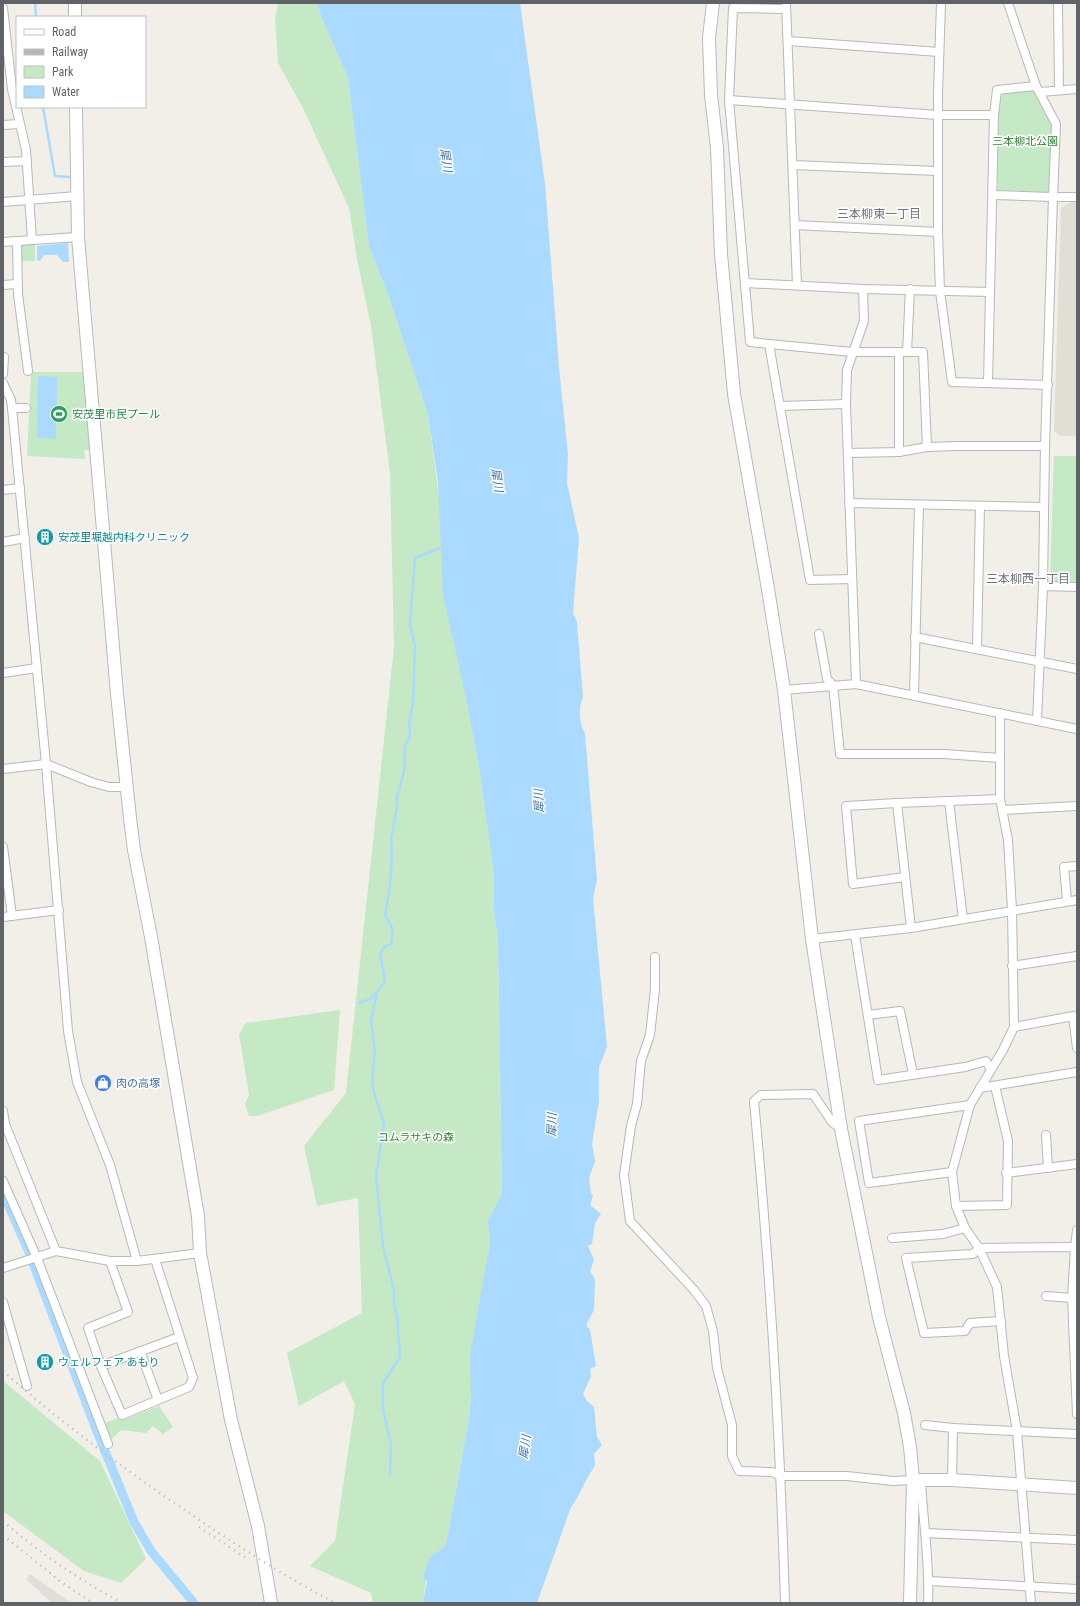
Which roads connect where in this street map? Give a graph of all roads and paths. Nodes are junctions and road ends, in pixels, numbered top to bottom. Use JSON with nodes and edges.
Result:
{"nodes":[{"id":1,"x":75,"y":3,"type":"edge"},
{"id":2,"x":713,"y":3,"type":"edge"},
{"id":3,"x":941,"y":3,"type":"edge"},
{"id":4,"x":1008,"y":3,"type":"edge"},
{"id":5,"x":1058,"y":3,"type":"edge"},
{"id":6,"x":786,"y":6,"type":"edge"},
{"id":7,"x":3,"y":8,"type":"edge"},
{"id":8,"x":3,"y":11,"type":"edge"},
{"id":9,"x":75,"y":16,"type":"edge"},
{"id":10,"x":789,"y":41,"type":"junction"},
{"id":11,"x":5,"y":52,"type":"edge"},
{"id":12,"x":939,"y":52,"type":"junction"},
{"id":13,"x":12,"y":89,"type":"junction"},
{"id":14,"x":1038,"y":89,"type":"junction"},
{"id":15,"x":1077,"y":89,"type":"edge"},
{"id":16,"x":3,"y":90,"type":"edge"},
{"id":17,"x":1059,"y":90,"type":"junction"},
{"id":18,"x":729,"y":100,"type":"junction"},
{"id":19,"x":790,"y":104,"type":"junction"},
{"id":20,"x":16,"y":106,"type":"edge"},
{"id":21,"x":16,"y":108,"type":"edge"},
{"id":22,"x":76,"y":108,"type":"edge"},
{"id":23,"x":938,"y":115,"type":"junction"},
{"id":24,"x":994,"y":115,"type":"junction"},
{"id":25,"x":20,"y":124,"type":"junction"},
{"id":26,"x":3,"y":125,"type":"edge"},
{"id":27,"x":27,"y":161,"type":"junction"},
{"id":28,"x":3,"y":162,"type":"edge"},
{"id":29,"x":793,"y":165,"type":"junction"},
{"id":30,"x":937,"y":170,"type":"junction"},
{"id":31,"x":993,"y":195,"type":"junction"},
{"id":32,"x":77,"y":196,"type":"junction"},
{"id":33,"x":1053,"y":197,"type":"junction"},
{"id":34,"x":1077,"y":197,"type":"edge"},
{"id":35,"x":30,"y":200,"type":"junction"},
{"id":36,"x":3,"y":202,"type":"edge"},
{"id":37,"x":795,"y":226,"type":"junction"},
{"id":38,"x":938,"y":232,"type":"junction"},
{"id":39,"x":78,"y":237,"type":"junction"},
{"id":40,"x":32,"y":240,"type":"junction"},
{"id":41,"x":17,"y":241,"type":"junction"},
{"id":42,"x":3,"y":242,"type":"edge"},
{"id":43,"x":745,"y":283,"type":"junction"},
{"id":44,"x":17,"y":284,"type":"junction"},
{"id":45,"x":3,"y":285,"type":"edge"},
{"id":46,"x":797,"y":285,"type":"junction"},
{"id":47,"x":863,"y":289,"type":"junction"},
{"id":48,"x":910,"y":289,"type":"junction"},
{"id":49,"x":940,"y":291,"type":"junction"},
{"id":50,"x":990,"y":292,"type":"junction"},
{"id":51,"x":769,"y":344,"type":"junction"},
{"id":52,"x":852,"y":352,"type":"junction"},
{"id":53,"x":903,"y":352,"type":"junction"},
{"id":54,"x":4,"y":357,"type":"edge"},
{"id":55,"x":28,"y":371,"type":"dead end"},
{"id":56,"x":3,"y":374,"type":"edge"},
{"id":57,"x":3,"y":383,"type":"edge"},
{"id":58,"x":988,"y":383,"type":"junction"},
{"id":59,"x":1048,"y":385,"type":"junction"},
{"id":60,"x":846,"y":404,"type":"junction"},
{"id":61,"x":780,"y":406,"type":"junction"},
{"id":62,"x":12,"y":408,"type":"junction"},
{"id":63,"x":26,"y":408,"type":"dead end"},
{"id":64,"x":1045,"y":446,"type":"junction"},
{"id":65,"x":927,"y":447,"type":"junction"},
{"id":66,"x":899,"y":452,"type":"junction"},
{"id":67,"x":848,"y":453,"type":"junction"},
{"id":68,"x":20,"y":488,"type":"junction"},
{"id":69,"x":3,"y":490,"type":"edge"},
{"id":70,"x":849,"y":503,"type":"junction"},
{"id":71,"x":919,"y":505,"type":"junction"},
{"id":72,"x":980,"y":506,"type":"junction"},
{"id":73,"x":1044,"y":506,"type":"junction"},
{"id":74,"x":25,"y":538,"type":"junction"},
{"id":75,"x":3,"y":542,"type":"edge"},
{"id":76,"x":852,"y":579,"type":"junction"},
{"id":77,"x":1043,"y":586,"type":"junction"},
{"id":78,"x":1077,"y":587,"type":"edge"},
{"id":79,"x":819,"y":634,"type":"dead end"},
{"id":80,"x":915,"y":637,"type":"junction"},
{"id":81,"x":977,"y":648,"type":"junction"},
{"id":82,"x":1039,"y":662,"type":"junction"},
{"id":83,"x":37,"y":668,"type":"junction"},
{"id":84,"x":1077,"y":669,"type":"edge"},
{"id":85,"x":3,"y":673,"type":"edge"},
{"id":86,"x":856,"y":684,"type":"junction"},
{"id":87,"x":832,"y":685,"type":"junction"},
{"id":88,"x":784,"y":690,"type":"junction"},
{"id":89,"x":914,"y":695,"type":"junction"},
{"id":90,"x":1000,"y":713,"type":"junction"},
{"id":91,"x":1037,"y":721,"type":"junction"},
{"id":92,"x":1077,"y":729,"type":"edge"},
{"id":93,"x":1000,"y":758,"type":"junction"},
{"id":94,"x":46,"y":764,"type":"junction"},
{"id":95,"x":3,"y":769,"type":"edge"},
{"id":96,"x":127,"y":787,"type":"junction"},
{"id":97,"x":1000,"y":799,"type":"junction"},
{"id":98,"x":949,"y":801,"type":"junction"},
{"id":99,"x":897,"y":803,"type":"junction"},
{"id":100,"x":1077,"y":806,"type":"edge"},
{"id":101,"x":1002,"y":810,"type":"junction"},
{"id":102,"x":3,"y":847,"type":"edge"},
{"id":103,"x":1077,"y":866,"type":"edge"},
{"id":104,"x":905,"y":877,"type":"junction"},
{"id":105,"x":1077,"y":900,"type":"edge"},
{"id":106,"x":1067,"y":901,"type":"junction"},
{"id":107,"x":59,"y":910,"type":"junction"},
{"id":108,"x":1012,"y":910,"type":"junction"},
{"id":109,"x":12,"y":916,"type":"junction"},
{"id":110,"x":3,"y":917,"type":"edge"},
{"id":111,"x":963,"y":919,"type":"junction"},
{"id":112,"x":910,"y":928,"type":"junction"},
{"id":113,"x":855,"y":934,"type":"junction"},
{"id":114,"x":812,"y":939,"type":"junction"},
{"id":115,"x":1077,"y":956,"type":"edge"},
{"id":116,"x":655,"y":957,"type":"dead end"},
{"id":117,"x":1012,"y":966,"type":"junction"},
{"id":118,"x":868,"y":1015,"type":"junction"},
{"id":119,"x":1075,"y":1016,"type":"edge"},
{"id":120,"x":1014,"y":1027,"type":"junction"},
{"id":121,"x":1077,"y":1048,"type":"edge"},
{"id":122,"x":990,"y":1068,"type":"junction"},
{"id":123,"x":1077,"y":1072,"type":"edge"},
{"id":124,"x":913,"y":1074,"type":"junction"},
{"id":125,"x":995,"y":1086,"type":"junction"},
{"id":126,"x":980,"y":1088,"type":"junction"},
{"id":127,"x":970,"y":1105,"type":"junction"},
{"id":128,"x":3,"y":1111,"type":"edge"},
{"id":129,"x":4,"y":1124,"type":"edge"},
{"id":130,"x":840,"y":1129,"type":"junction"},
{"id":131,"x":1046,"y":1135,"type":"dead end"},
{"id":132,"x":1077,"y":1164,"type":"edge"},
{"id":133,"x":1048,"y":1168,"type":"junction"},
{"id":134,"x":952,"y":1172,"type":"junction"},
{"id":135,"x":1006,"y":1173,"type":"junction"},
{"id":136,"x":3,"y":1181,"type":"edge"},
{"id":137,"x":956,"y":1206,"type":"junction"},
{"id":138,"x":965,"y":1228,"type":"junction"},
{"id":139,"x":1077,"y":1230,"type":"edge"},
{"id":140,"x":892,"y":1238,"type":"dead end"},
{"id":141,"x":1075,"y":1247,"type":"junction"},
{"id":142,"x":979,"y":1248,"type":"junction"},
{"id":143,"x":56,"y":1251,"type":"junction"},
{"id":144,"x":200,"y":1253,"type":"junction"},
{"id":145,"x":36,"y":1258,"type":"junction"},
{"id":146,"x":155,"y":1259,"type":"junction"},
{"id":147,"x":110,"y":1261,"type":"junction"},
{"id":148,"x":137,"y":1261,"type":"junction"},
{"id":149,"x":3,"y":1268,"type":"edge"},
{"id":150,"x":1046,"y":1296,"type":"dead end"},
{"id":151,"x":1072,"y":1298,"type":"junction"},
{"id":152,"x":3,"y":1302,"type":"edge"},
{"id":153,"x":1001,"y":1321,"type":"junction"},
{"id":154,"x":179,"y":1337,"type":"junction"},
{"id":155,"x":1075,"y":1349,"type":"edge"},
{"id":156,"x":140,"y":1352,"type":"junction"},
{"id":157,"x":101,"y":1366,"type":"junction"},
{"id":158,"x":27,"y":1386,"type":"dead end"},
{"id":159,"x":158,"y":1400,"type":"junction"},
{"id":160,"x":1077,"y":1414,"type":"edge"},
{"id":161,"x":925,"y":1425,"type":"dead end"},
{"id":162,"x":953,"y":1428,"type":"junction"},
{"id":163,"x":1017,"y":1431,"type":"junction"},
{"id":164,"x":1077,"y":1434,"type":"edge"},
{"id":165,"x":108,"y":1444,"type":"dead end"},
{"id":166,"x":782,"y":1476,"type":"junction"},
{"id":167,"x":917,"y":1480,"type":"junction"},
{"id":168,"x":952,"y":1480,"type":"junction"},
{"id":169,"x":1021,"y":1485,"type":"junction"},
{"id":170,"x":1077,"y":1488,"type":"edge"},
{"id":171,"x":926,"y":1533,"type":"junction"},
{"id":172,"x":1026,"y":1537,"type":"junction"},
{"id":173,"x":1077,"y":1540,"type":"edge"},
{"id":174,"x":929,"y":1581,"type":"junction"},
{"id":175,"x":1030,"y":1586,"type":"junction"},
{"id":176,"x":1077,"y":1589,"type":"edge"},
{"id":177,"x":271,"y":1603,"type":"edge"},
{"id":178,"x":785,"y":1603,"type":"edge"},
{"id":179,"x":910,"y":1603,"type":"edge"},
{"id":180,"x":928,"y":1603,"type":"edge"},
{"id":181,"x":1031,"y":1603,"type":"edge"}],
"edges":[{"from":1,"to":9,"type":"street"},
{"from":2,"to":88,"type":"street"},
{"from":3,"to":12,"type":"street"},
{"from":4,"to":14,"type":"street"},
{"from":5,"to":17,"type":"street"},
{"from":6,"to":10,"type":"street"},
{"from":6,"to":18,"type":"street"},
{"from":7,"to":8,"type":"street"},
{"from":8,"to":11,"type":"street"},
{"from":10,"to":12,"type":"street"},
{"from":10,"to":19,"type":"street"},
{"from":11,"to":13,"type":"street"},
{"from":12,"to":23,"type":"street"},
{"from":13,"to":16,"type":"street"},
{"from":13,"to":20,"type":"street"},
{"from":14,"to":17,"type":"street"},
{"from":14,"to":24,"type":"street"},
{"from":14,"to":33,"type":"street"},
{"from":15,"to":17,"type":"street"},
{"from":18,"to":19,"type":"street"},
{"from":18,"to":43,"type":"street"},
{"from":19,"to":23,"type":"street"},
{"from":19,"to":29,"type":"street"},
{"from":21,"to":25,"type":"street"},
{"from":22,"to":32,"type":"street"},
{"from":23,"to":24,"type":"street"},
{"from":23,"to":30,"type":"street"},
{"from":24,"to":31,"type":"street"},
{"from":25,"to":26,"type":"street"},
{"from":25,"to":27,"type":"street"},
{"from":27,"to":28,"type":"street"},
{"from":27,"to":35,"type":"street"},
{"from":29,"to":30,"type":"street"},
{"from":29,"to":37,"type":"street"},
{"from":30,"to":38,"type":"street"},
{"from":31,"to":33,"type":"street"},
{"from":31,"to":50,"type":"street"},
{"from":32,"to":35,"type":"street"},
{"from":32,"to":39,"type":"street"},
{"from":33,"to":34,"type":"street"},
{"from":33,"to":59,"type":"street"},
{"from":35,"to":36,"type":"street"},
{"from":35,"to":40,"type":"street"},
{"from":37,"to":38,"type":"street"},
{"from":37,"to":46,"type":"street"},
{"from":38,"to":49,"type":"street"},
{"from":39,"to":40,"type":"street"},
{"from":39,"to":96,"type":"street"},
{"from":40,"to":41,"type":"street"},
{"from":41,"to":42,"type":"street"},
{"from":41,"to":44,"type":"street"},
{"from":43,"to":46,"type":"street"},
{"from":43,"to":51,"type":"street"},
{"from":44,"to":45,"type":"street"},
{"from":44,"to":55,"type":"street"},
{"from":46,"to":47,"type":"street"},
{"from":47,"to":48,"type":"street"},
{"from":47,"to":52,"type":"street"},
{"from":48,"to":49,"type":"street"},
{"from":48,"to":53,"type":"street"},
{"from":49,"to":50,"type":"street"},
{"from":49,"to":58,"type":"street"},
{"from":50,"to":58,"type":"street"},
{"from":51,"to":52,"type":"street"},
{"from":51,"to":61,"type":"street"},
{"from":52,"to":53,"type":"street"},
{"from":52,"to":60,"type":"street"},
{"from":53,"to":65,"type":"street"},
{"from":53,"to":66,"type":"street"},
{"from":54,"to":56,"type":"street"},
{"from":57,"to":62,"type":"street"},
{"from":58,"to":59,"type":"street"},
{"from":59,"to":64,"type":"street"},
{"from":60,"to":61,"type":"street"},
{"from":60,"to":67,"type":"street"},
{"from":61,"to":76,"type":"street"},
{"from":62,"to":63,"type":"street"},
{"from":62,"to":68,"type":"street"},
{"from":64,"to":65,"type":"street"},
{"from":64,"to":73,"type":"street"},
{"from":65,"to":66,"type":"street"},
{"from":66,"to":67,"type":"street"},
{"from":67,"to":70,"type":"street"},
{"from":68,"to":69,"type":"street"},
{"from":68,"to":74,"type":"street"},
{"from":70,"to":71,"type":"street"},
{"from":70,"to":76,"type":"street"},
{"from":71,"to":72,"type":"street"},
{"from":71,"to":80,"type":"street"},
{"from":72,"to":73,"type":"street"},
{"from":72,"to":81,"type":"street"},
{"from":73,"to":77,"type":"street"},
{"from":74,"to":75,"type":"street"},
{"from":74,"to":83,"type":"street"},
{"from":76,"to":86,"type":"street"},
{"from":77,"to":78,"type":"street"},
{"from":77,"to":82,"type":"street"},
{"from":79,"to":87,"type":"street"},
{"from":80,"to":81,"type":"street"},
{"from":80,"to":89,"type":"street"},
{"from":81,"to":82,"type":"street"},
{"from":82,"to":84,"type":"street"},
{"from":82,"to":91,"type":"street"},
{"from":83,"to":85,"type":"street"},
{"from":83,"to":94,"type":"street"},
{"from":86,"to":87,"type":"street"},
{"from":86,"to":89,"type":"street"},
{"from":87,"to":88,"type":"street"},
{"from":87,"to":93,"type":"street"},
{"from":88,"to":114,"type":"street"},
{"from":89,"to":90,"type":"street"},
{"from":90,"to":91,"type":"street"},
{"from":90,"to":93,"type":"street"},
{"from":91,"to":92,"type":"street"},
{"from":93,"to":97,"type":"street"},
{"from":94,"to":95,"type":"street"},
{"from":94,"to":96,"type":"street"},
{"from":94,"to":107,"type":"street"},
{"from":96,"to":144,"type":"street"},
{"from":97,"to":98,"type":"street"},
{"from":97,"to":101,"type":"street"},
{"from":98,"to":99,"type":"street"},
{"from":98,"to":111,"type":"street"},
{"from":99,"to":104,"type":"street"},
{"from":99,"to":104,"type":"street"},
{"from":100,"to":101,"type":"street"},
{"from":101,"to":108,"type":"street"},
{"from":102,"to":109,"type":"street"},
{"from":103,"to":106,"type":"street"},
{"from":104,"to":112,"type":"street"},
{"from":105,"to":106,"type":"street"},
{"from":106,"to":108,"type":"street"},
{"from":107,"to":109,"type":"street"},
{"from":107,"to":148,"type":"street"},
{"from":108,"to":111,"type":"street"},
{"from":108,"to":117,"type":"street"},
{"from":109,"to":110,"type":"street"},
{"from":111,"to":112,"type":"street"},
{"from":112,"to":113,"type":"street"},
{"from":113,"to":114,"type":"street"},
{"from":113,"to":118,"type":"street"},
{"from":114,"to":130,"type":"street"},
{"from":115,"to":117,"type":"street"},
{"from":116,"to":166,"type":"street"},
{"from":117,"to":120,"type":"street"},
{"from":118,"to":124,"type":"street"},
{"from":118,"to":124,"type":"street"},
{"from":119,"to":120,"type":"street"},
{"from":119,"to":121,"type":"street"},
{"from":120,"to":122,"type":"street"},
{"from":122,"to":124,"type":"street"},
{"from":122,"to":126,"type":"street"},
{"from":123,"to":125,"type":"street"},
{"from":125,"to":126,"type":"street"},
{"from":125,"to":135,"type":"street"},
{"from":126,"to":127,"type":"street"},
{"from":127,"to":134,"type":"street"},
{"from":127,"to":134,"type":"street"},
{"from":128,"to":129,"type":"street"},
{"from":129,"to":143,"type":"street"},
{"from":130,"to":166,"type":"street"},
{"from":130,"to":167,"type":"street"},
{"from":131,"to":133,"type":"street"},
{"from":132,"to":133,"type":"street"},
{"from":133,"to":135,"type":"street"},
{"from":134,"to":137,"type":"street"},
{"from":135,"to":137,"type":"street"},
{"from":136,"to":145,"type":"street"},
{"from":137,"to":138,"type":"street"},
{"from":138,"to":140,"type":"street"},
{"from":138,"to":142,"type":"street"},
{"from":139,"to":141,"type":"street"},
{"from":141,"to":142,"type":"street"},
{"from":141,"to":151,"type":"street"},
{"from":142,"to":153,"type":"street"},
{"from":142,"to":153,"type":"street"},
{"from":143,"to":145,"type":"street"},
{"from":143,"to":147,"type":"street"},
{"from":144,"to":146,"type":"street"},
{"from":144,"to":177,"type":"street"},
{"from":145,"to":149,"type":"street"},
{"from":145,"to":165,"type":"street"},
{"from":146,"to":148,"type":"street"},
{"from":146,"to":154,"type":"street"},
{"from":147,"to":148,"type":"street"},
{"from":147,"to":157,"type":"street"},
{"from":150,"to":151,"type":"street"},
{"from":151,"to":155,"type":"street"},
{"from":152,"to":158,"type":"street"},
{"from":153,"to":163,"type":"street"},
{"from":154,"to":156,"type":"street"},
{"from":154,"to":159,"type":"street"},
{"from":155,"to":160,"type":"street"},
{"from":156,"to":157,"type":"street"},
{"from":156,"to":159,"type":"street"},
{"from":157,"to":159,"type":"street"},
{"from":161,"to":162,"type":"street"},
{"from":162,"to":163,"type":"street"},
{"from":162,"to":168,"type":"street"},
{"from":163,"to":164,"type":"street"},
{"from":163,"to":169,"type":"street"},
{"from":166,"to":167,"type":"street"},
{"from":166,"to":178,"type":"street"},
{"from":167,"to":168,"type":"street"},
{"from":167,"to":171,"type":"street"},
{"from":167,"to":179,"type":"street"},
{"from":168,"to":169,"type":"street"},
{"from":169,"to":170,"type":"street"},
{"from":169,"to":172,"type":"street"},
{"from":171,"to":172,"type":"street"},
{"from":171,"to":174,"type":"street"},
{"from":172,"to":173,"type":"street"},
{"from":172,"to":175,"type":"street"},
{"from":174,"to":175,"type":"street"},
{"from":174,"to":180,"type":"street"},
{"from":175,"to":176,"type":"street"},
{"from":175,"to":181,"type":"street"}]}
